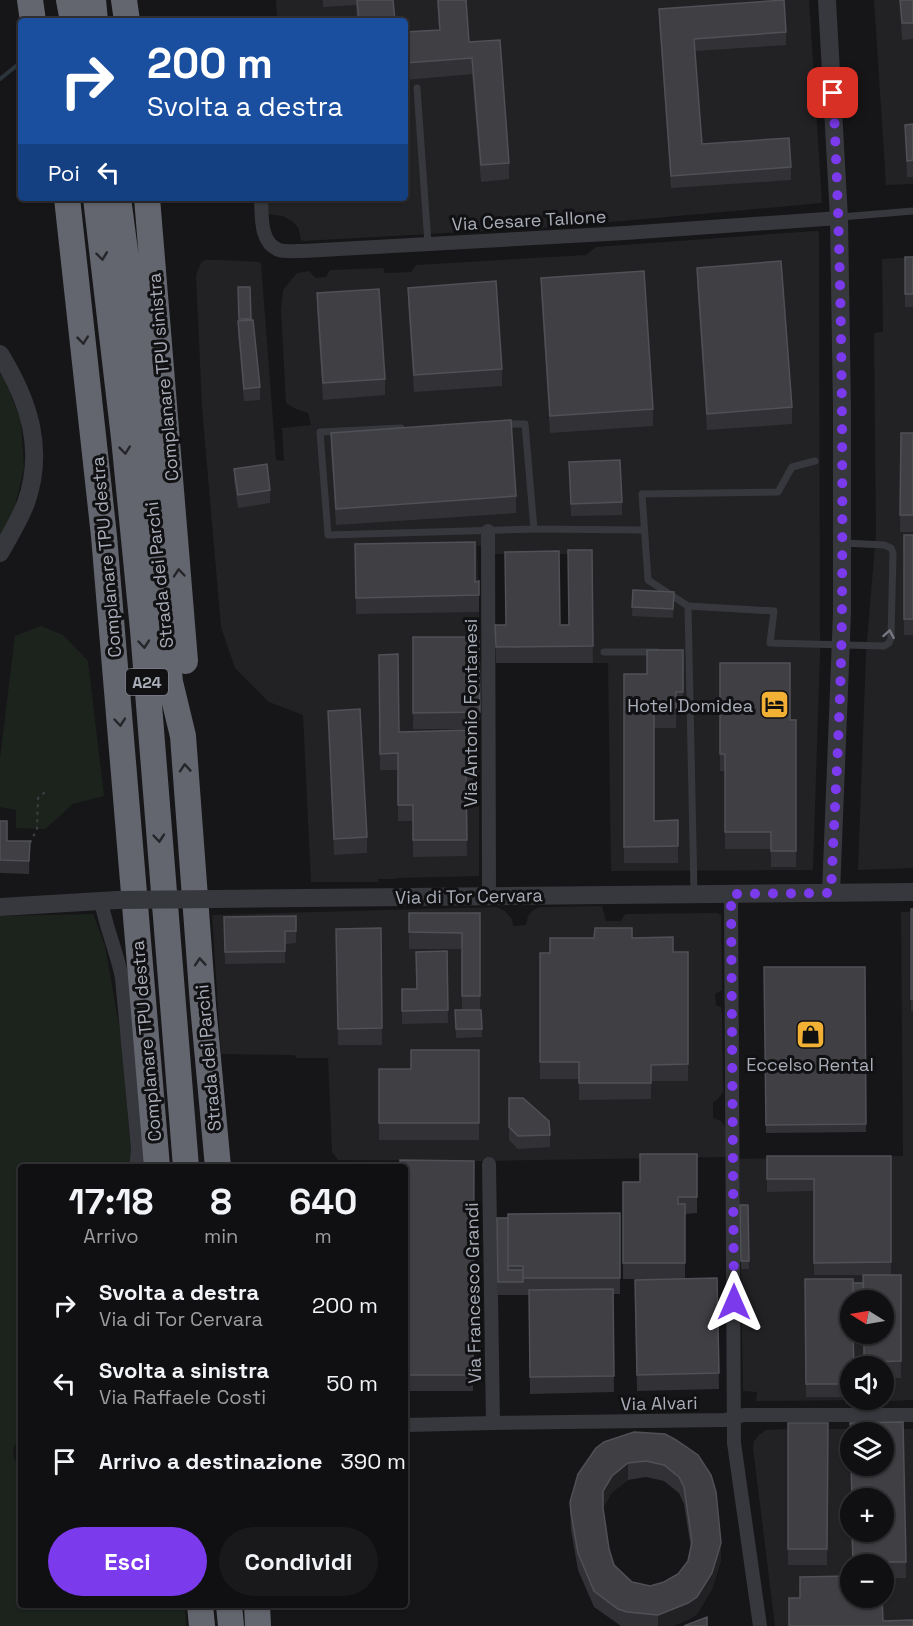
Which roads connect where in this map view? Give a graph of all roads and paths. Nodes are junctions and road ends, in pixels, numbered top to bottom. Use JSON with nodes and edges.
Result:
{"nodes":[{"id":1,"x":30,"y":0,"type":"edge"},
{"id":2,"x":41,"y":0,"type":"edge"},
{"id":3,"x":69,"y":0,"type":"edge"},
{"id":4,"x":93,"y":0,"type":"edge"},
{"id":5,"x":124,"y":0,"type":"edge"},
{"id":6,"x":136,"y":0,"type":"edge"},
{"id":7,"x":827,"y":0,"type":"edge"},
{"id":8,"x":33,"y":18,"type":"edge"},
{"id":9,"x":44,"y":18,"type":"edge"},
{"id":10,"x":72,"y":18,"type":"edge"},
{"id":11,"x":95,"y":18,"type":"edge"},
{"id":12,"x":127,"y":18,"type":"edge"},
{"id":13,"x":139,"y":18,"type":"edge"},
{"id":14,"x":417,"y":88,"type":"dead end"},
{"id":15,"x":67,"y":201,"type":"edge"},
{"id":16,"x":96,"y":201,"type":"edge"},
{"id":17,"x":118,"y":201,"type":"edge"},
{"id":18,"x":147,"y":201,"type":"edge"},
{"id":19,"x":261,"y":201,"type":"edge"},
{"id":20,"x":913,"y":211,"type":"edge"},
{"id":21,"x":839,"y":218,"type":"junction"},
{"id":22,"x":428,"y":244,"type":"junction"},
{"id":23,"x":0,"y":354,"type":"edge"},
{"id":24,"x":502,"y":424,"type":"edge"},
{"id":25,"x":411,"y":428,"type":"edge"},
{"id":26,"x":815,"y":460,"type":"dead end"},
{"id":27,"x":534,"y":529,"type":"junction"},
{"id":28,"x":644,"y":530,"type":"junction"},
{"id":29,"x":488,"y":531,"type":"junction"},
{"id":30,"x":842,"y":543,"type":"junction"},
{"id":31,"x":0,"y":553,"type":"edge"},
{"id":32,"x":688,"y":606,"type":"junction"},
{"id":33,"x":840,"y":646,"type":"junction"},
{"id":34,"x":604,"y":652,"type":"dead end"},
{"id":35,"x":665,"y":652,"type":"edge"},
{"id":36,"x":183,"y":736,"type":"junction"},
{"id":37,"x":46,"y":791,"type":"dead end"},
{"id":38,"x":30,"y":843,"type":"edge"},
{"id":39,"x":913,"y":892,"type":"edge"},
{"id":40,"x":831,"y":893,"type":"junction"},
{"id":41,"x":731,"y":894,"type":"junction"},
{"id":42,"x":694,"y":895,"type":"junction"},
{"id":43,"x":489,"y":896,"type":"junction"},
{"id":44,"x":0,"y":900,"type":"edge"},
{"id":45,"x":109,"y":901,"type":"junction"},
{"id":46,"x":26,"y":905,"type":"junction"},
{"id":47,"x":0,"y":907,"type":"edge"},
{"id":48,"x":136,"y":1164,"type":"edge"},
{"id":49,"x":157,"y":1164,"type":"edge"},
{"id":50,"x":186,"y":1164,"type":"edge"},
{"id":51,"x":218,"y":1164,"type":"edge"},
{"id":52,"x":489,"y":1164,"type":"dead end"},
{"id":53,"x":913,"y":1415,"type":"edge"},
{"id":54,"x":734,"y":1417,"type":"junction"},
{"id":55,"x":493,"y":1422,"type":"junction"},
{"id":56,"x":408,"y":1425,"type":"edge"},
{"id":57,"x":200,"y":1608,"type":"edge"},
{"id":58,"x":230,"y":1608,"type":"edge"},
{"id":59,"x":257,"y":1608,"type":"edge"},
{"id":60,"x":202,"y":1626,"type":"edge"},
{"id":61,"x":231,"y":1626,"type":"edge"},
{"id":62,"x":258,"y":1626,"type":"edge"},
{"id":63,"x":760,"y":1626,"type":"edge"}],
"edges":[{"from":1,"to":8,"type":"highway"},
{"from":2,"to":9,"type":"highway"},
{"from":3,"to":10,"type":"highway"},
{"from":4,"to":11,"type":"highway"},
{"from":5,"to":12,"type":"highway"},
{"from":6,"to":13,"type":"highway"},
{"from":7,"to":21,"type":"street"},
{"from":14,"to":22,"type":"lane"},
{"from":15,"to":49,"type":"highway","name":"Complanare TPU destra","one_way":true},
{"from":16,"to":50,"type":"highway","name":"Strada dei Parchi","number":"A24","one_way":true},
{"from":17,"to":36,"type":"highway","name":"Strada dei Parchi","number":"A24"},
{"from":36,"to":18,"type":"highway","name":"Complanare TPU sinistra","one_way":true},
{"from":19,"to":22,"type":"street","name":"Via Cesare Tallone"},
{"from":20,"to":21,"type":"lane"},
{"from":21,"to":22,"type":"street","name":"Via Cesare Tallone"},
{"from":21,"to":30,"type":"street"},
{"from":23,"to":31,"type":"street"},
{"from":24,"to":27,"type":"lane"},
{"from":25,"to":29,"type":"lane"},
{"from":26,"to":28,"type":"lane"},
{"from":27,"to":28,"type":"lane"},
{"from":27,"to":29,"type":"lane"},
{"from":28,"to":32,"type":"lane"},
{"from":29,"to":43,"type":"street","name":"Via Antonio Fontanesi"},
{"from":30,"to":33,"type":"street"},
{"from":33,"to":30,"type":"lane","one_way":true},
{"from":32,"to":33,"type":"lane"},
{"from":32,"to":42,"type":"lane"},
{"from":33,"to":40,"type":"street"},
{"from":34,"to":35,"type":"lane"},
{"from":51,"to":36,"type":"highway","name":"Strada dei Parchi","number":"A24","one_way":true},
{"from":37,"to":38,"type":"path"},
{"from":39,"to":40,"type":"street","name":"Via di Tor Cervara"},
{"from":40,"to":41,"type":"street","name":"Via di Tor Cervara"},
{"from":41,"to":42,"type":"street","name":"Via di Tor Cervara"},
{"from":41,"to":54,"type":"street"},
{"from":42,"to":43,"type":"street","name":"Via di Tor Cervara"},
{"from":43,"to":45,"type":"street","name":"Via di Tor Cervara","bridge":true},
{"from":44,"to":46,"type":"street","name":"Via di Tor Cervara"},
{"from":45,"to":46,"type":"street","name":"Via di Tor Cervara"},
{"from":45,"to":48,"type":"street"},
{"from":46,"to":47,"type":"street","name":"Via di Tor Cervara"},
{"from":52,"to":55,"type":"street","name":"Via Francesco Grandi"},
{"from":53,"to":54,"type":"street","name":"Via Alvari"},
{"from":54,"to":55,"type":"street","name":"Via Alvari"},
{"from":54,"to":63,"type":"street"},
{"from":55,"to":56,"type":"street","name":"Via Alvari"},
{"from":57,"to":60,"type":"highway"},
{"from":58,"to":61,"type":"highway"},
{"from":59,"to":62,"type":"highway"}]}
